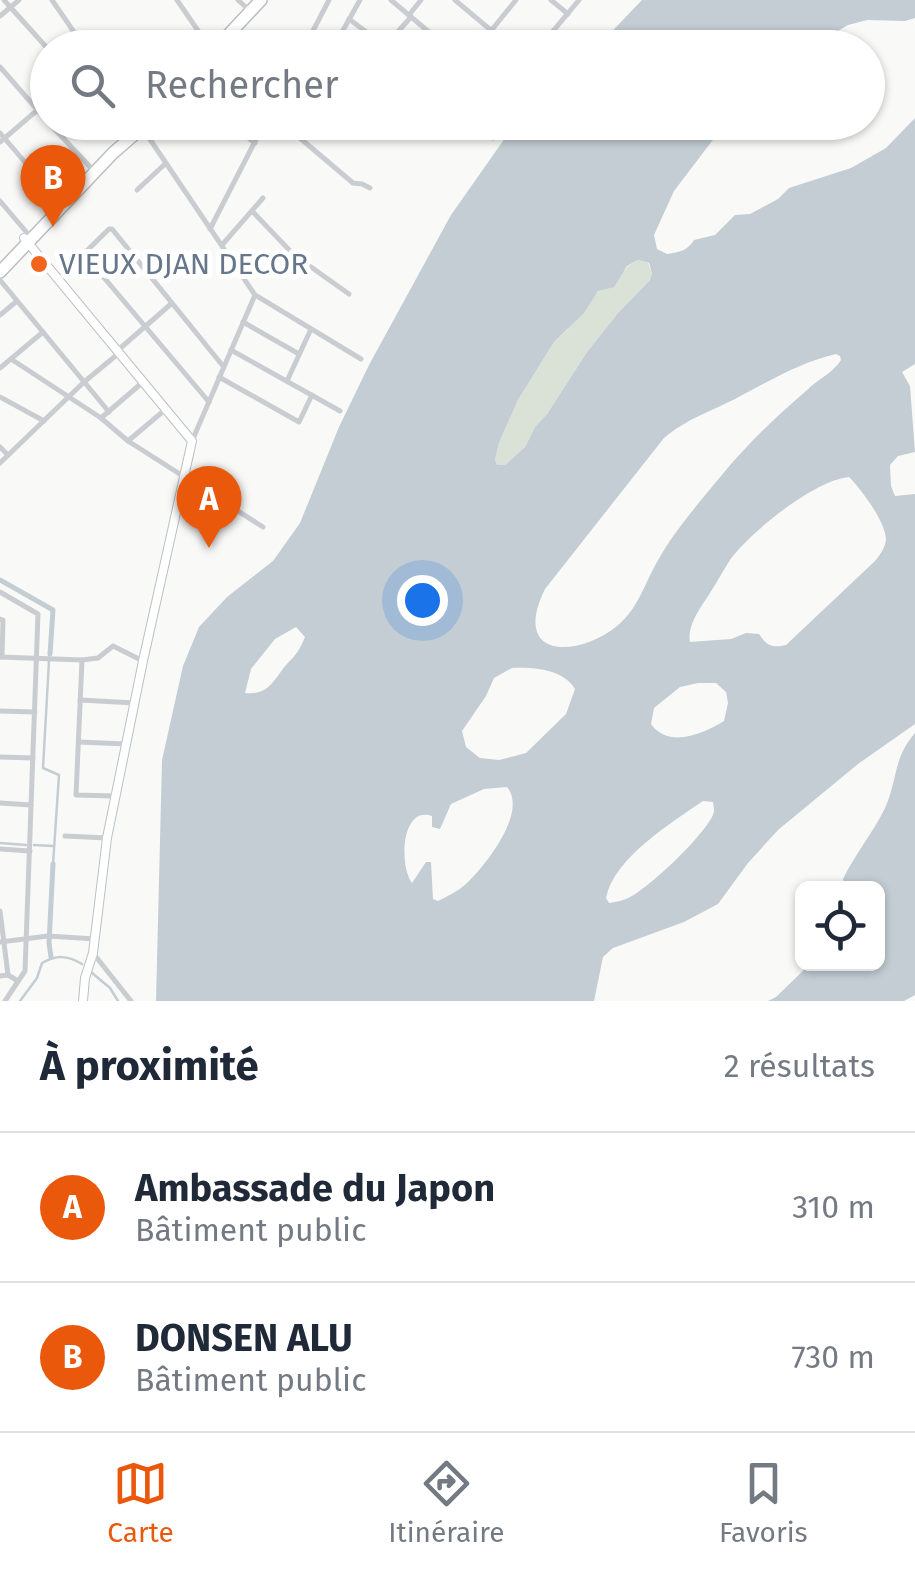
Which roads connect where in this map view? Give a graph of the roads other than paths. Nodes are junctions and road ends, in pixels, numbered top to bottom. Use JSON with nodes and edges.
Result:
{"nodes":[{"id":1,"x":4,"y":0,"type":"edge"},
{"id":2,"x":19,"y":0,"type":"edge"},
{"id":3,"x":52,"y":0,"type":"edge"},
{"id":4,"x":178,"y":0,"type":"edge"},
{"id":5,"x":238,"y":0,"type":"edge"},
{"id":6,"x":261,"y":0,"type":"edge"},
{"id":7,"x":269,"y":0,"type":"edge"},
{"id":8,"x":329,"y":0,"type":"edge"},
{"id":9,"x":360,"y":0,"type":"edge"},
{"id":10,"x":391,"y":0,"type":"edge"},
{"id":11,"x":421,"y":0,"type":"edge"},
{"id":12,"x":454,"y":0,"type":"edge"},
{"id":13,"x":470,"y":0,"type":"edge"},
{"id":14,"x":516,"y":0,"type":"edge"},
{"id":15,"x":551,"y":0,"type":"edge"},
{"id":16,"x":579,"y":0,"type":"edge"},
{"id":17,"x":10,"y":7,"type":"junction"},
{"id":18,"x":464,"y":8,"type":"junction"},
{"id":19,"x":250,"y":11,"type":"junction"},
{"id":20,"x":568,"y":14,"type":"junction"},
{"id":21,"x":0,"y":16,"type":"edge"},
{"id":22,"x":410,"y":16,"type":"junction"},
{"id":23,"x":349,"y":19,"type":"junction"},
{"id":24,"x":31,"y":30,"type":"edge"},
{"id":25,"x":73,"y":30,"type":"edge"},
{"id":26,"x":200,"y":30,"type":"edge"},
{"id":27,"x":231,"y":30,"type":"edge"},
{"id":28,"x":241,"y":30,"type":"edge"},
{"id":29,"x":313,"y":30,"type":"edge"},
{"id":30,"x":343,"y":30,"type":"edge"},
{"id":31,"x":363,"y":30,"type":"edge"},
{"id":32,"x":398,"y":30,"type":"edge"},
{"id":33,"x":427,"y":30,"type":"edge"},
{"id":34,"x":491,"y":30,"type":"joint"},
{"id":35,"x":554,"y":30,"type":"edge"},
{"id":36,"x":0,"y":67,"type":"edge"},
{"id":37,"x":30,"y":103,"type":"edge"},
{"id":38,"x":30,"y":115,"type":"edge"},
{"id":39,"x":1,"y":137,"type":"edge"},
{"id":40,"x":65,"y":140,"type":"edge"},
{"id":41,"x":120,"y":140,"type":"edge"},
{"id":42,"x":126,"y":140,"type":"edge"},
{"id":43,"x":152,"y":140,"type":"edge"},
{"id":44,"x":251,"y":140,"type":"edge"},
{"id":45,"x":256,"y":140,"type":"edge"},
{"id":46,"x":302,"y":140,"type":"edge"},
{"id":47,"x":255,"y":143,"type":"junction"},
{"id":48,"x":166,"y":164,"type":"junction"},
{"id":49,"x":93,"y":170,"type":"junction"},
{"id":50,"x":370,"y":188,"type":"dead end"},
{"id":51,"x":137,"y":190,"type":"dead end"},
{"id":52,"x":263,"y":198,"type":"dead end"},
{"id":53,"x":0,"y":201,"type":"edge"},
{"id":54,"x":59,"y":202,"type":"junction"},
{"id":55,"x":252,"y":211,"type":"junction"},
{"id":56,"x":210,"y":229,"type":"junction"},
{"id":57,"x":27,"y":238,"type":"junction"},
{"id":58,"x":221,"y":246,"type":"junction"},
{"id":59,"x":84,"y":254,"type":"junction"},
{"id":60,"x":0,"y":262,"type":"edge"},
{"id":61,"x":0,"y":272,"type":"edge"},
{"id":62,"x":0,"y":280,"type":"edge"},
{"id":63,"x":58,"y":280,"type":"junction"},
{"id":64,"x":349,"y":294,"type":"dead end"},
{"id":65,"x":255,"y":295,"type":"junction"},
{"id":66,"x":17,"y":301,"type":"junction"},
{"id":67,"x":171,"y":304,"type":"junction"},
{"id":68,"x":0,"y":315,"type":"edge"},
{"id":69,"x":243,"y":322,"type":"junction"},
{"id":70,"x":145,"y":326,"type":"junction"},
{"id":71,"x":311,"y":329,"type":"junction"},
{"id":72,"x":43,"y":332,"type":"junction"},
{"id":73,"x":230,"y":350,"type":"junction"},
{"id":74,"x":118,"y":352,"type":"junction"},
{"id":75,"x":300,"y":354,"type":"junction"},
{"id":76,"x":11,"y":358,"type":"junction"},
{"id":77,"x":361,"y":359,"type":"dead end"},
{"id":78,"x":223,"y":366,"type":"junction"},
{"id":79,"x":0,"y":368,"type":"edge"},
{"id":80,"x":219,"y":377,"type":"junction"},
{"id":81,"x":84,"y":382,"type":"junction"},
{"id":82,"x":143,"y":382,"type":"junction"},
{"id":83,"x":287,"y":382,"type":"junction"},
{"id":84,"x":0,"y":396,"type":"edge"},
{"id":85,"x":312,"y":396,"type":"junction"},
{"id":86,"x":68,"y":397,"type":"junction"},
{"id":87,"x":209,"y":402,"type":"junction"},
{"id":88,"x":166,"y":409,"type":"junction"},
{"id":89,"x":340,"y":411,"type":"dead end"},
{"id":90,"x":108,"y":412,"type":"junction"},
{"id":91,"x":100,"y":418,"type":"junction"},
{"id":92,"x":44,"y":421,"type":"junction"},
{"id":93,"x":128,"y":441,"type":"junction"},
{"id":94,"x":192,"y":442,"type":"junction"},
{"id":95,"x":0,"y":446,"type":"edge"},
{"id":96,"x":8,"y":455,"type":"junction"},
{"id":97,"x":0,"y":463,"type":"edge"},
{"id":98,"x":183,"y":476,"type":"junction"},
{"id":99,"x":262,"y":527,"type":"dead end"},
{"id":100,"x":0,"y":592,"type":"edge"},
{"id":101,"x":0,"y":619,"type":"edge"},
{"id":102,"x":1,"y":657,"type":"edge"},
{"id":103,"x":37,"y":658,"type":"junction"},
{"id":104,"x":82,"y":660,"type":"junction"},
{"id":105,"x":143,"y":661,"type":"junction"},
{"id":106,"x":80,"y":700,"type":"junction"},
{"id":107,"x":135,"y":703,"type":"junction"},
{"id":108,"x":0,"y":711,"type":"edge"},
{"id":109,"x":35,"y":712,"type":"junction"},
{"id":110,"x":79,"y":742,"type":"junction"},
{"id":111,"x":126,"y":744,"type":"junction"},
{"id":112,"x":0,"y":757,"type":"edge"},
{"id":113,"x":33,"y":758,"type":"junction"},
{"id":114,"x":116,"y":796,"type":"junction"},
{"id":115,"x":0,"y":803,"type":"edge"},
{"id":116,"x":32,"y":805,"type":"junction"},
{"id":117,"x":65,"y":836,"type":"dead end"},
{"id":118,"x":108,"y":838,"type":"junction"},
{"id":119,"x":0,"y":848,"type":"edge"},
{"id":120,"x":30,"y":851,"type":"junction"},
{"id":121,"x":0,"y":910,"type":"edge"},
{"id":122,"x":0,"y":918,"type":"edge"},
{"id":123,"x":26,"y":938,"type":"junction"},
{"id":124,"x":94,"y":938,"type":"junction"},
{"id":125,"x":2,"y":942,"type":"edge"},
{"id":126,"x":91,"y":957,"type":"junction"},
{"id":127,"x":8,"y":975,"type":"junction"},
{"id":128,"x":0,"y":976,"type":"edge"},
{"id":129,"x":18,"y":981,"type":"junction"},
{"id":130,"x":5,"y":1001,"type":"edge"},
{"id":131,"x":82,"y":1001,"type":"edge"},
{"id":132,"x":131,"y":1001,"type":"edge"}],
"edges":[{"from":1,"to":17,"type":"street"},
{"from":2,"to":17,"type":"street"},
{"from":3,"to":25,"type":"street"},
{"from":4,"to":26,"type":"street"},
{"from":5,"to":19,"type":"street"},
{"from":6,"to":19,"type":"highway"},
{"from":7,"to":28,"type":"highway"},
{"from":8,"to":29,"type":"street"},
{"from":9,"to":23,"type":"street"},
{"from":10,"to":22,"type":"street"},
{"from":11,"to":22,"type":"street"},
{"from":12,"to":18,"type":"street"},
{"from":13,"to":18,"type":"street"},
{"from":14,"to":34,"type":"street"},
{"from":15,"to":20,"type":"street"},
{"from":16,"to":20,"type":"street"},
{"from":17,"to":21,"type":"street"},
{"from":17,"to":24,"type":"street"},
{"from":18,"to":34,"type":"street"},
{"from":19,"to":27,"type":"highway"},
{"from":20,"to":35,"type":"street"},
{"from":22,"to":32,"type":"street"},
{"from":22,"to":33,"type":"street"},
{"from":23,"to":30,"type":"street"},
{"from":23,"to":31,"type":"street"},
{"from":36,"to":37,"type":"street"},
{"from":38,"to":39,"type":"street"},
{"from":39,"to":54,"type":"street"},
{"from":40,"to":49,"type":"street"},
{"from":41,"to":49,"type":"highway"},
{"from":42,"to":49,"type":"highway"},
{"from":43,"to":48,"type":"street"},
{"from":44,"to":47,"type":"street"},
{"from":45,"to":47,"type":"street"},
{"from":46,"to":50,"type":"street"},
{"from":47,"to":56,"type":"street"},
{"from":48,"to":51,"type":"street"},
{"from":48,"to":56,"type":"street"},
{"from":49,"to":54,"type":"highway"},
{"from":49,"to":57,"type":"highway"},
{"from":52,"to":55,"type":"street"},
{"from":53,"to":57,"type":"street"},
{"from":54,"to":57,"type":"highway"},
{"from":55,"to":58,"type":"street"},
{"from":55,"to":64,"type":"street"},
{"from":56,"to":58,"type":"street"},
{"from":57,"to":60,"type":"highway"},
{"from":57,"to":61,"type":"highway"},
{"from":57,"to":63,"type":"street"},
{"from":58,"to":65,"type":"street"},
{"from":59,"to":63,"type":"street"},
{"from":59,"to":67,"type":"street"},
{"from":59,"to":70,"type":"street"},
{"from":62,"to":66,"type":"street"},
{"from":63,"to":74,"type":"street"},
{"from":65,"to":69,"type":"street"},
{"from":65,"to":71,"type":"street"},
{"from":66,"to":68,"type":"street"},
{"from":66,"to":72,"type":"street"},
{"from":67,"to":70,"type":"street"},
{"from":67,"to":78,"type":"street"},
{"from":69,"to":73,"type":"street"},
{"from":69,"to":75,"type":"street"},
{"from":70,"to":74,"type":"street"},
{"from":70,"to":87,"type":"street"},
{"from":71,"to":75,"type":"street"},
{"from":71,"to":77,"type":"street"},
{"from":72,"to":76,"type":"street"},
{"from":72,"to":81,"type":"street"},
{"from":73,"to":78,"type":"street"},
{"from":73,"to":83,"type":"street"},
{"from":74,"to":81,"type":"street"},
{"from":74,"to":82,"type":"street"},
{"from":75,"to":83,"type":"street"},
{"from":76,"to":79,"type":"street"},
{"from":76,"to":86,"type":"street"},
{"from":78,"to":80,"type":"street"},
{"from":80,"to":85,"type":"street"},
{"from":80,"to":87,"type":"street"},
{"from":81,"to":86,"type":"street"},
{"from":81,"to":90,"type":"street"},
{"from":82,"to":88,"type":"street"},
{"from":82,"to":90,"type":"street"},
{"from":83,"to":85,"type":"street"},
{"from":84,"to":92,"type":"street"},
{"from":85,"to":89,"type":"street"},
{"from":86,"to":91,"type":"street"},
{"from":86,"to":92,"type":"street"},
{"from":87,"to":94,"type":"street"},
{"from":88,"to":93,"type":"street"},
{"from":88,"to":94,"type":"street"},
{"from":90,"to":91,"type":"street"},
{"from":91,"to":93,"type":"street"},
{"from":92,"to":96,"type":"street"},
{"from":93,"to":98,"type":"street"},
{"from":94,"to":98,"type":"street"},
{"from":95,"to":96,"type":"street"},
{"from":96,"to":97,"type":"street"},
{"from":98,"to":99,"type":"street"},
{"from":98,"to":105,"type":"street"},
{"from":100,"to":103,"type":"street"},
{"from":101,"to":102,"type":"street"},
{"from":102,"to":103,"type":"street"},
{"from":103,"to":104,"type":"street"},
{"from":103,"to":109,"type":"street"},
{"from":104,"to":105,"type":"street"},
{"from":104,"to":106,"type":"street"},
{"from":105,"to":107,"type":"street"},
{"from":106,"to":107,"type":"street"},
{"from":106,"to":110,"type":"street"},
{"from":107,"to":111,"type":"street"},
{"from":108,"to":109,"type":"street"},
{"from":109,"to":113,"type":"street"},
{"from":110,"to":111,"type":"street"},
{"from":110,"to":114,"type":"street"},
{"from":111,"to":114,"type":"street"},
{"from":112,"to":113,"type":"street"},
{"from":113,"to":116,"type":"street"},
{"from":114,"to":118,"type":"street"},
{"from":115,"to":116,"type":"street"},
{"from":116,"to":120,"type":"street"},
{"from":117,"to":118,"type":"street"},
{"from":118,"to":124,"type":"street"},
{"from":119,"to":120,"type":"street"},
{"from":120,"to":123,"type":"street"},
{"from":121,"to":122,"type":"street"},
{"from":122,"to":125,"type":"street"},
{"from":123,"to":124,"type":"street"},
{"from":123,"to":125,"type":"street"},
{"from":123,"to":129,"type":"street"},
{"from":124,"to":126,"type":"street"},
{"from":125,"to":127,"type":"street"},
{"from":126,"to":131,"type":"street"},
{"from":126,"to":132,"type":"street"},
{"from":127,"to":128,"type":"street"},
{"from":127,"to":129,"type":"street"},
{"from":129,"to":130,"type":"street"}]}
